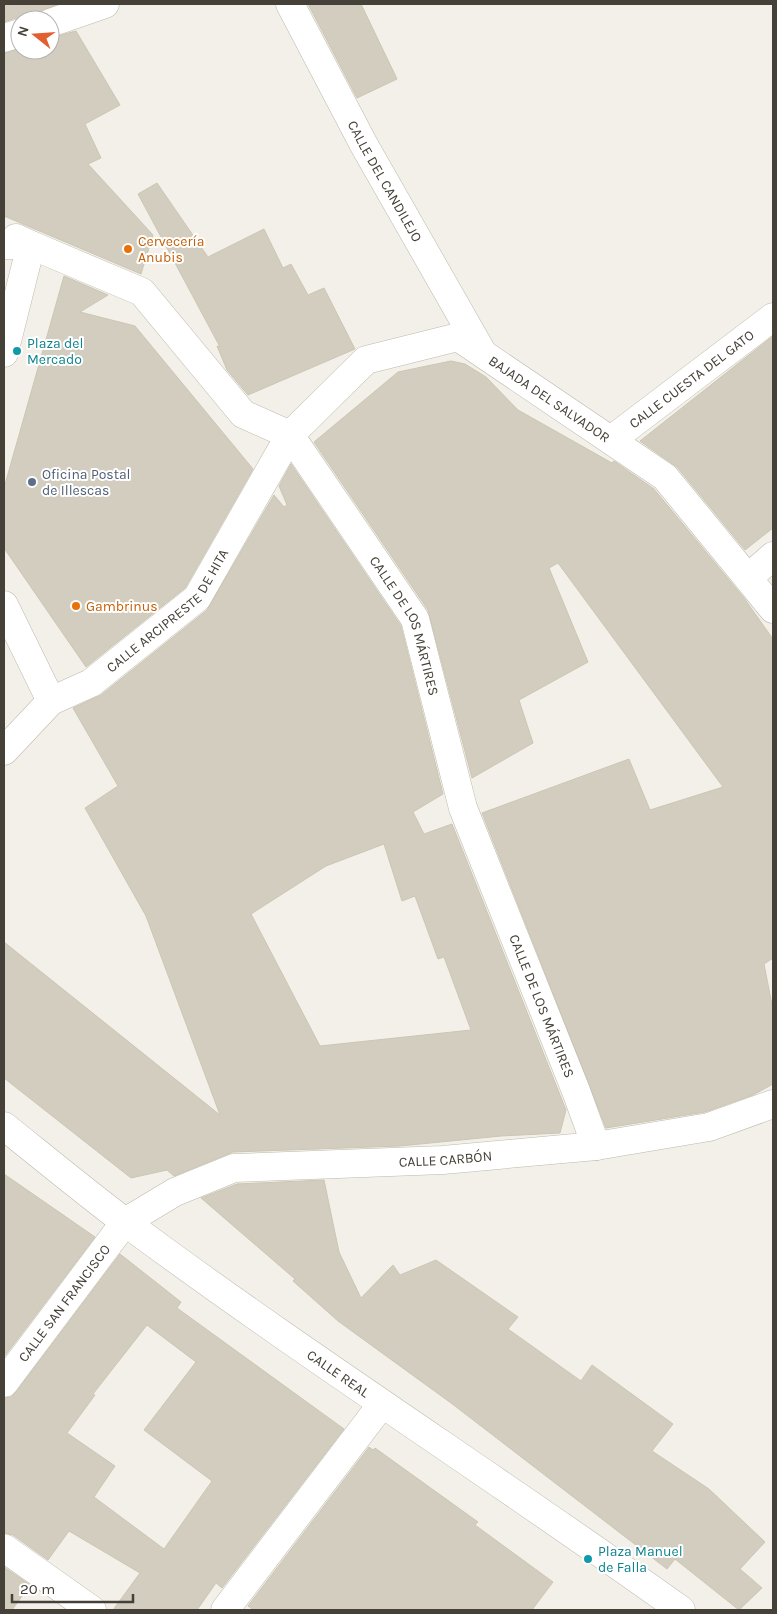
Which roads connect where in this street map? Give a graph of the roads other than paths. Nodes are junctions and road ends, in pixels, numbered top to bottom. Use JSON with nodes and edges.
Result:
{"nodes":[{"id":1,"x":105,"y":4,"type":"edge"},
{"id":2,"x":290,"y":4,"type":"edge"},
{"id":3,"x":60,"y":20,"type":"edge"},
{"id":4,"x":4,"y":233,"type":"edge"},
{"id":5,"x":4,"y":245,"type":"edge"},
{"id":6,"x":31,"y":245,"type":"junction"},
{"id":7,"x":773,"y":317,"type":"edge"},
{"id":8,"x":4,"y":353,"type":"edge"},
{"id":9,"x":484,"y":355,"type":"junction"},
{"id":10,"x":290,"y":434,"type":"junction"},
{"id":11,"x":610,"y":440,"type":"junction"},
{"id":12,"x":773,"y":556,"type":"edge"},
{"id":13,"x":748,"y":578,"type":"junction"},
{"id":14,"x":4,"y":605,"type":"edge"},
{"id":15,"x":773,"y":609,"type":"edge"},
{"id":16,"x":51,"y":701,"type":"junction"},
{"id":17,"x":4,"y":751,"type":"edge"},
{"id":18,"x":773,"y":1104,"type":"edge"},
{"id":19,"x":4,"y":1126,"type":"edge"},
{"id":20,"x":596,"y":1146,"type":"junction"},
{"id":21,"x":125,"y":1222,"type":"junction"},
{"id":22,"x":4,"y":1383,"type":"edge"},
{"id":23,"x":382,"y":1404,"type":"junction"},
{"id":24,"x":4,"y":1548,"type":"edge"},
{"id":25,"x":92,"y":1610,"type":"edge"},
{"id":26,"x":225,"y":1610,"type":"edge"},
{"id":27,"x":681,"y":1610,"type":"edge"}],
"edges":[{"from":1,"to":3,"type":"street"},
{"from":2,"to":9,"type":"street","name":"CALLE DEL CANDILEJO"},
{"from":4,"to":6,"type":"street"},
{"from":5,"to":6,"type":"street"},
{"from":6,"to":8,"type":"street"},
{"from":6,"to":10,"type":"street"},
{"from":7,"to":11,"type":"street","name":"CALLE CUESTA DEL GATO"},
{"from":9,"to":10,"type":"street","name":"BAJADA DEL SALVADOR"},
{"from":9,"to":11,"type":"street","name":"BAJADA DEL SALVADOR"},
{"from":10,"to":16,"type":"street","name":"CALLE ARCIPRESTE DE HITA"},
{"from":10,"to":20,"type":"street","name":"CALLE DE LOS MÁRTIRES"},
{"from":11,"to":13,"type":"street","name":"BAJADA DEL SALVADOR"},
{"from":12,"to":13,"type":"street"},
{"from":13,"to":15,"type":"street","name":"BAJADA DEL SALVADOR"},
{"from":14,"to":16,"type":"street"},
{"from":16,"to":17,"type":"street","name":"CALLE ARCIPRESTE DE HITA"},
{"from":18,"to":20,"type":"street","name":"CALLE CARBÓN"},
{"from":19,"to":21,"type":"street","name":"CALLE REAL"},
{"from":20,"to":21,"type":"street","name":"CALLE CARBÓN"},
{"from":21,"to":22,"type":"street","name":"CALLE SAN FRANCISCO"},
{"from":21,"to":23,"type":"street","name":"CALLE REAL"},
{"from":23,"to":26,"type":"street"},
{"from":23,"to":27,"type":"street","name":"CALLE REAL"},
{"from":24,"to":25,"type":"street"}]}
